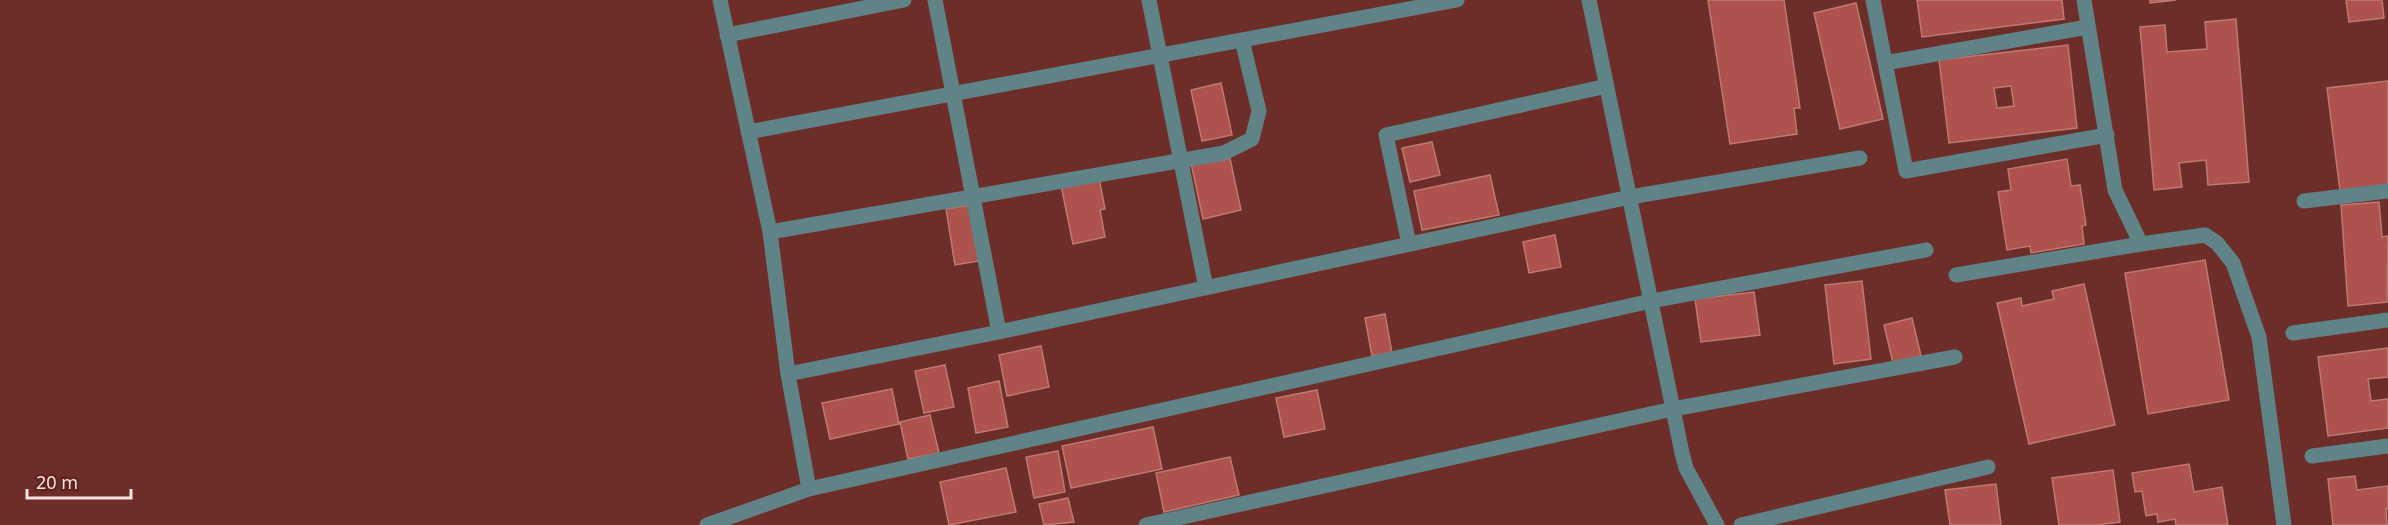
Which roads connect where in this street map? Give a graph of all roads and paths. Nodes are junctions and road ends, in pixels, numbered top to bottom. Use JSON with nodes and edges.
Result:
{"nodes":[{"id":1,"x":720,"y":0,"type":"edge"},
{"id":2,"x":904,"y":0,"type":"edge"},
{"id":3,"x":935,"y":0,"type":"edge"},
{"id":4,"x":1149,"y":0,"type":"edge"},
{"id":5,"x":1458,"y":0,"type":"edge"},
{"id":6,"x":1589,"y":0,"type":"edge"},
{"id":7,"x":1873,"y":0,"type":"edge"},
{"id":8,"x":2084,"y":0,"type":"edge"},
{"id":9,"x":1387,"y":6,"type":"edge"},
{"id":10,"x":2088,"y":27,"type":"junction"},
{"id":11,"x":727,"y":34,"type":"junction"},
{"id":12,"x":1242,"y":40,"type":"junction"},
{"id":13,"x":1160,"y":56,"type":"junction"},
{"id":14,"x":1885,"y":63,"type":"junction"},
{"id":15,"x":1607,"y":86,"type":"junction"},
{"id":16,"x":953,"y":94,"type":"junction"},
{"id":17,"x":748,"y":132,"type":"junction"},
{"id":18,"x":2107,"y":135,"type":"junction"},
{"id":19,"x":1860,"y":158,"type":"dead end"},
{"id":20,"x":1181,"y":160,"type":"junction"},
{"id":21,"x":2388,"y":191,"type":"edge"},
{"id":22,"x":973,"y":196,"type":"junction"},
{"id":23,"x":1630,"y":197,"type":"junction"},
{"id":24,"x":2304,"y":201,"type":"dead end"},
{"id":25,"x":770,"y":232,"type":"junction"},
{"id":26,"x":1409,"y":244,"type":"junction"},
{"id":27,"x":2141,"y":244,"type":"junction"},
{"id":28,"x":1926,"y":250,"type":"dead end"},
{"id":29,"x":1956,"y":275,"type":"dead end"},
{"id":30,"x":1206,"y":288,"type":"junction"},
{"id":31,"x":1651,"y":301,"type":"junction"},
{"id":32,"x":2388,"y":320,"type":"edge"},
{"id":33,"x":999,"y":332,"type":"junction"},
{"id":34,"x":2293,"y":333,"type":"dead end"},
{"id":35,"x":1955,"y":357,"type":"dead end"},
{"id":36,"x":788,"y":374,"type":"junction"},
{"id":37,"x":1673,"y":409,"type":"junction"},
{"id":38,"x":2388,"y":446,"type":"edge"},
{"id":39,"x":2312,"y":456,"type":"dead end"},
{"id":40,"x":1988,"y":466,"type":"dead end"},
{"id":41,"x":809,"y":489,"type":"junction"},
{"id":42,"x":707,"y":525,"type":"edge"},
{"id":43,"x":1146,"y":525,"type":"edge"},
{"id":44,"x":1717,"y":525,"type":"edge"},
{"id":45,"x":1741,"y":525,"type":"edge"},
{"id":46,"x":2284,"y":525,"type":"edge"}],
"edges":[{"from":1,"to":11,"type":"street"},
{"from":2,"to":11,"type":"street"},
{"from":3,"to":16,"type":"street"},
{"from":4,"to":13,"type":"street"},
{"from":5,"to":9,"type":"street"},
{"from":6,"to":15,"type":"street"},
{"from":7,"to":14,"type":"street"},
{"from":8,"to":10,"type":"street"},
{"from":9,"to":12,"type":"street"},
{"from":10,"to":14,"type":"street"},
{"from":10,"to":18,"type":"street"},
{"from":11,"to":17,"type":"street"},
{"from":12,"to":13,"type":"street"},
{"from":12,"to":20,"type":"street"},
{"from":13,"to":16,"type":"street"},
{"from":13,"to":20,"type":"street"},
{"from":14,"to":18,"type":"street"},
{"from":15,"to":23,"type":"street"},
{"from":15,"to":26,"type":"street"},
{"from":16,"to":17,"type":"street"},
{"from":16,"to":22,"type":"street"},
{"from":17,"to":25,"type":"street"},
{"from":18,"to":27,"type":"street"},
{"from":19,"to":23,"type":"street"},
{"from":20,"to":22,"type":"street"},
{"from":20,"to":30,"type":"street"},
{"from":21,"to":24,"type":"street"},
{"from":22,"to":25,"type":"street"},
{"from":22,"to":33,"type":"street"},
{"from":23,"to":26,"type":"street"},
{"from":23,"to":31,"type":"street"},
{"from":25,"to":36,"type":"street"},
{"from":26,"to":30,"type":"street"},
{"from":27,"to":29,"type":"street"},
{"from":27,"to":46,"type":"street"},
{"from":28,"to":31,"type":"street"},
{"from":30,"to":33,"type":"street"},
{"from":31,"to":37,"type":"street"},
{"from":31,"to":41,"type":"street"},
{"from":32,"to":34,"type":"street"},
{"from":33,"to":36,"type":"street"},
{"from":35,"to":37,"type":"street"},
{"from":36,"to":41,"type":"street"},
{"from":37,"to":43,"type":"street"},
{"from":37,"to":44,"type":"street"},
{"from":38,"to":39,"type":"street"},
{"from":40,"to":45,"type":"street"},
{"from":41,"to":42,"type":"street"}]}
